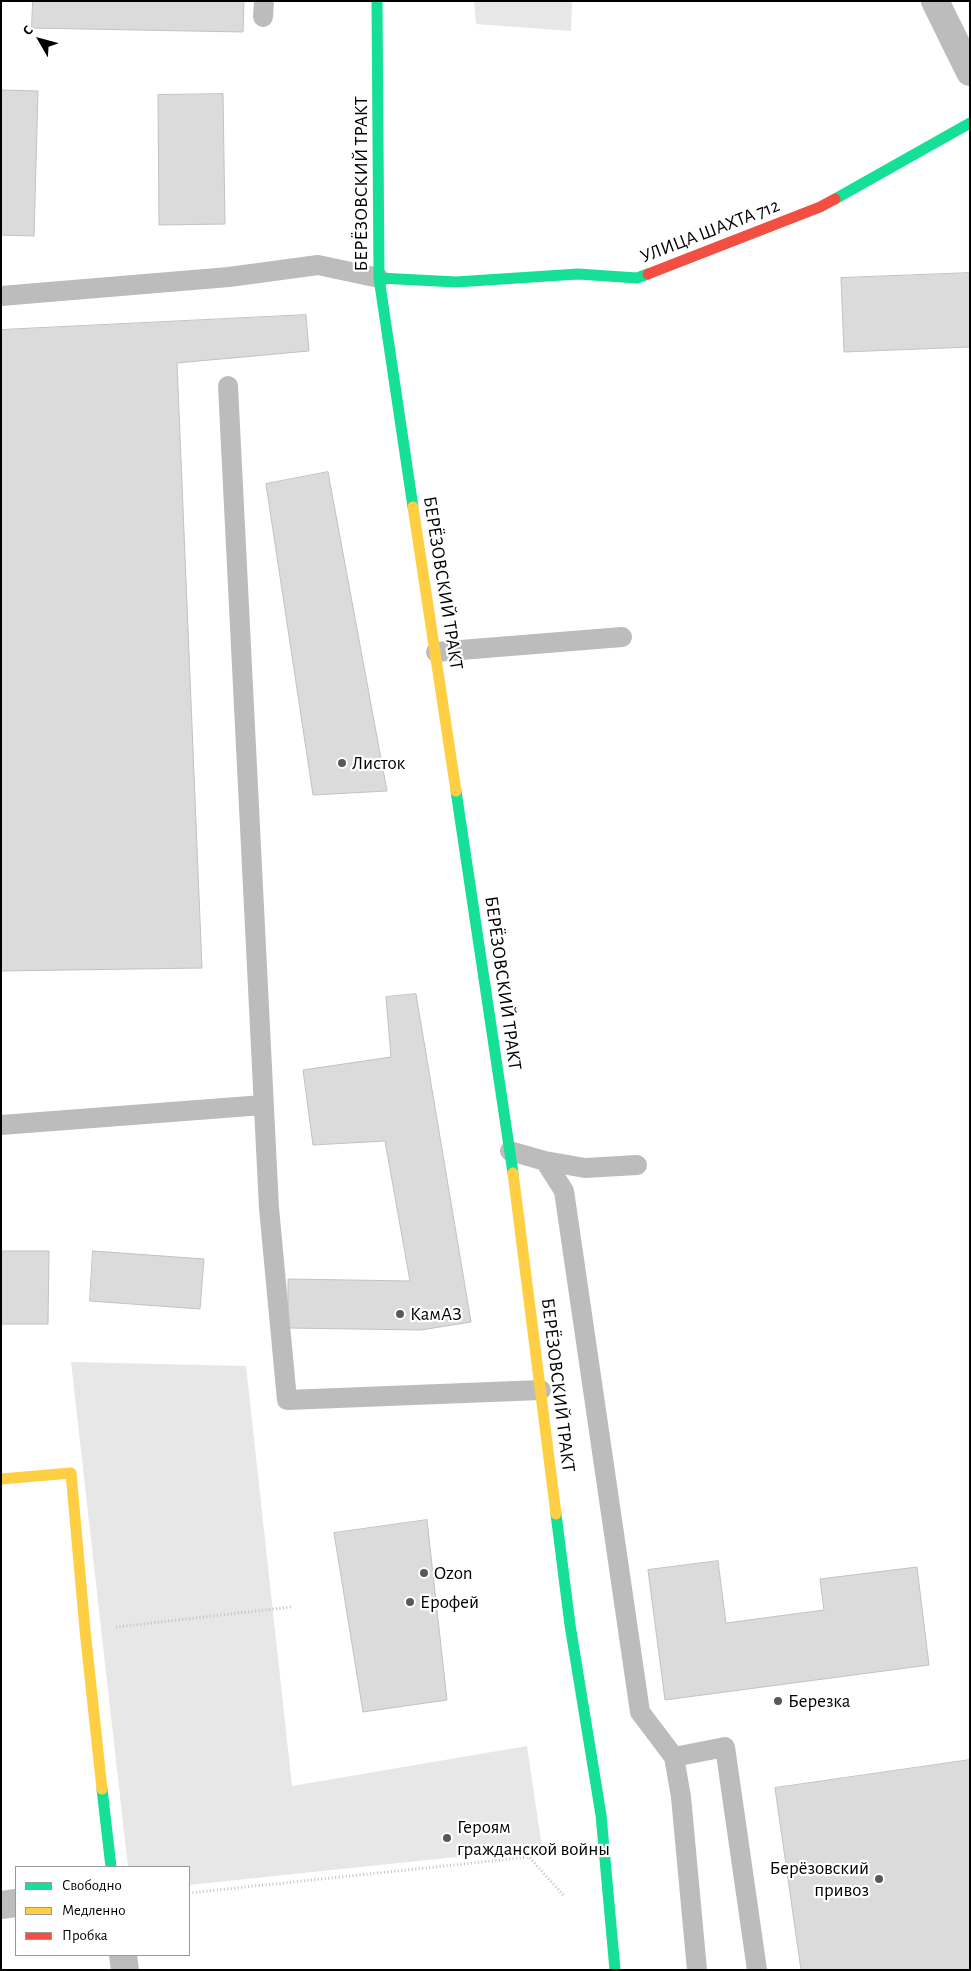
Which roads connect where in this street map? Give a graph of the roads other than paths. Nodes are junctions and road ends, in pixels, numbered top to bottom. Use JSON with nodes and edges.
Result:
{"nodes":[{"id":1,"x":377,"y":1,"type":"edge"},
{"id":2,"x":935,"y":1,"type":"edge"},
{"id":3,"x":970,"y":72,"type":"edge"},
{"id":4,"x":970,"y":122,"type":"edge"},
{"id":5,"x":379,"y":278,"type":"junction"},
{"id":6,"x":1,"y":296,"type":"edge"},
{"id":7,"x":228,"y":386,"type":"dead end"},
{"id":8,"x":622,"y":637,"type":"dead end"},
{"id":9,"x":436,"y":652,"type":"junction"},
{"id":10,"x":263,"y":1105,"type":"junction"},
{"id":11,"x":1,"y":1125,"type":"edge"},
{"id":12,"x":510,"y":1151,"type":"junction"},
{"id":13,"x":544,"y":1161,"type":"junction"},
{"id":14,"x":637,"y":1165,"type":"dead end"},
{"id":15,"x":541,"y":1390,"type":"junction"},
{"id":16,"x":1,"y":1479,"type":"edge"},
{"id":17,"x":674,"y":1757,"type":"junction"},
{"id":18,"x":112,"y":1866,"type":"edge"},
{"id":19,"x":15,"y":1903,"type":"edge"},
{"id":20,"x":1,"y":1904,"type":"edge"},
{"id":21,"x":123,"y":1956,"type":"edge"},
{"id":22,"x":125,"y":1970,"type":"edge"},
{"id":23,"x":615,"y":1970,"type":"edge"},
{"id":24,"x":697,"y":1970,"type":"edge"},
{"id":25,"x":757,"y":1970,"type":"edge"}],
"edges":[{"from":1,"to":5,"type":"main road","name":"БЕРЁЗОВСКИЙ ТРАКТ"},
{"from":2,"to":3,"type":"street"},
{"from":4,"to":5,"type":"main road","name":"УЛИЦА ШАХТА 712"},
{"from":5,"to":6,"type":"lane"},
{"from":5,"to":9,"type":"main road","name":"БЕРЁЗОВСКИЙ ТРАКТ"},
{"from":7,"to":10,"type":"lane"},
{"from":8,"to":9,"type":"lane"},
{"from":9,"to":12,"type":"main road","name":"БЕРЁЗОВСКИЙ ТРАКТ"},
{"from":10,"to":11,"type":"lane"},
{"from":10,"to":15,"type":"lane"},
{"from":12,"to":13,"type":"lane"},
{"from":12,"to":15,"type":"main road","name":"БЕРЁЗОВСКИЙ ТРАКТ"},
{"from":13,"to":14,"type":"lane"},
{"from":13,"to":17,"type":"lane"},
{"from":15,"to":23,"type":"main road","name":"БЕРЁЗОВСКИЙ ТРАКТ"},
{"from":16,"to":18,"type":"main road"},
{"from":17,"to":24,"type":"lane"},
{"from":17,"to":25,"type":"lane"},
{"from":19,"to":20,"type":"street"},
{"from":21,"to":22,"type":"street"}]}
